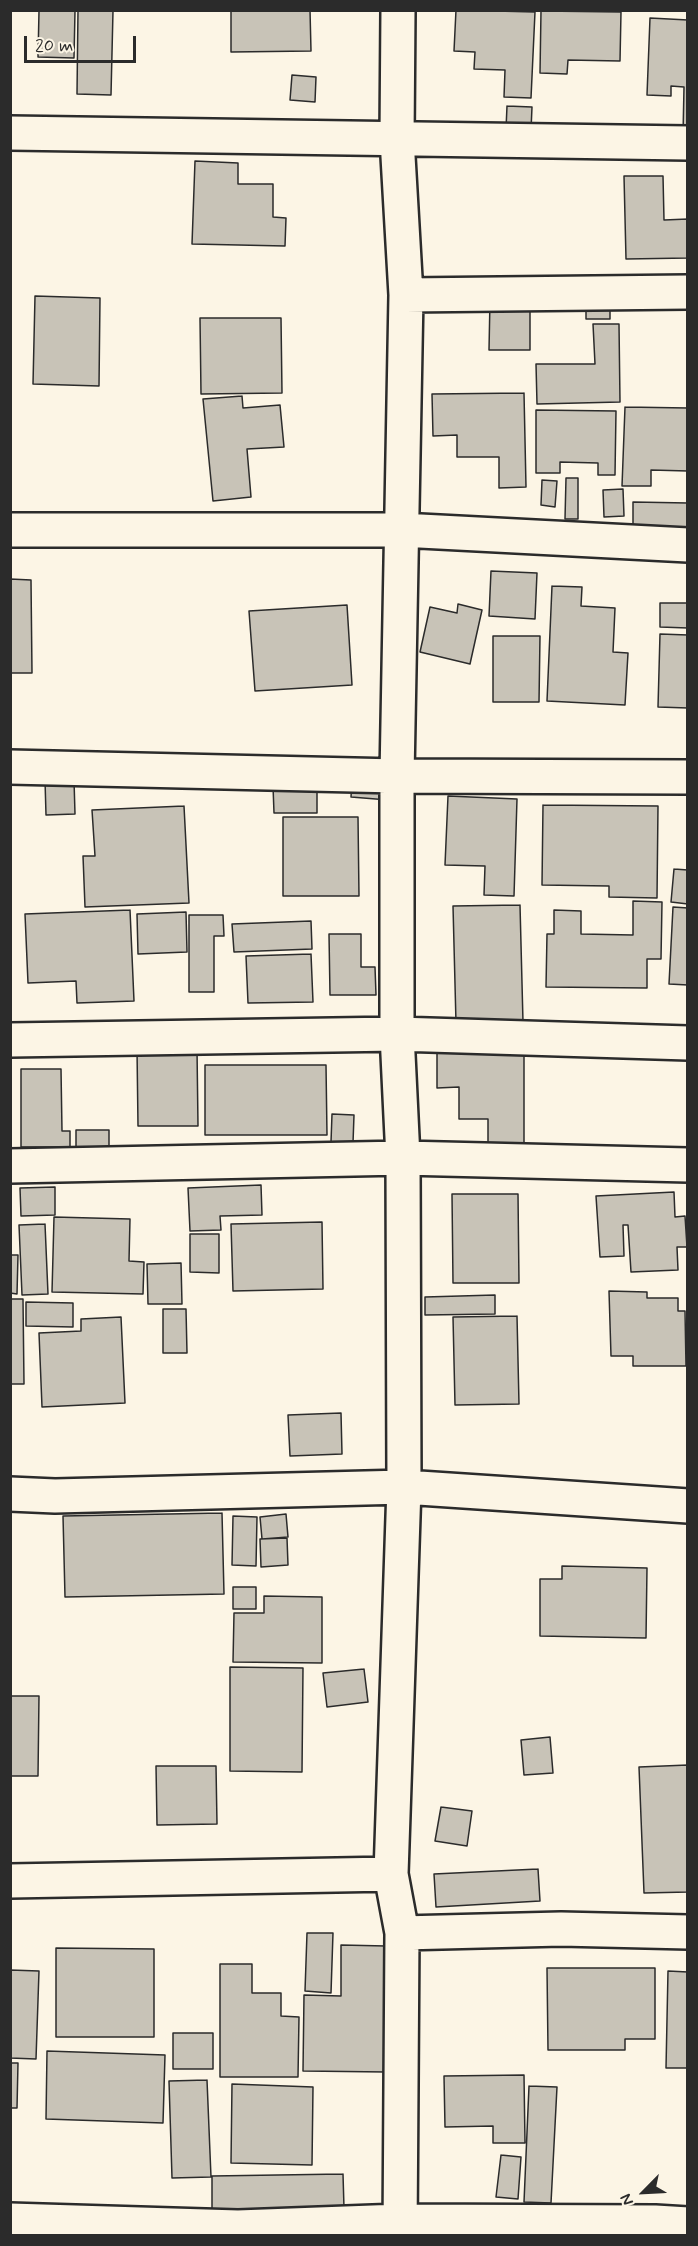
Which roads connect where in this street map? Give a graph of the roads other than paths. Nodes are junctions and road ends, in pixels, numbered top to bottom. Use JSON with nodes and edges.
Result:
{"nodes":[{"id":1,"x":398,"y":10,"type":"edge"},
{"id":2,"x":10,"y":133,"type":"edge"},
{"id":3,"x":398,"y":139,"type":"junction"},
{"id":4,"x":687,"y":143,"type":"edge"},
{"id":5,"x":687,"y":292,"type":"edge"},
{"id":6,"x":406,"y":295,"type":"junction"},
{"id":7,"x":10,"y":530,"type":"edge"},
{"id":8,"x":401,"y":530,"type":"junction"},
{"id":9,"x":687,"y":545,"type":"edge"},
{"id":10,"x":10,"y":766,"type":"edge"},
{"id":11,"x":397,"y":776,"type":"junction"},
{"id":12,"x":687,"y":777,"type":"edge"},
{"id":13,"x":397,"y":1034,"type":"junction"},
{"id":14,"x":10,"y":1040,"type":"edge"},
{"id":15,"x":687,"y":1043,"type":"edge"},
{"id":16,"x":403,"y":1158,"type":"junction"},
{"id":17,"x":687,"y":1165,"type":"edge"},
{"id":18,"x":10,"y":1166,"type":"edge"},
{"id":19,"x":404,"y":1487,"type":"junction"},
{"id":20,"x":10,"y":1494,"type":"edge"},
{"id":21,"x":687,"y":1506,"type":"edge"},
{"id":22,"x":391,"y":1875,"type":"junction"},
{"id":23,"x":10,"y":1881,"type":"edge"},
{"id":24,"x":687,"y":1932,"type":"edge"},
{"id":25,"x":402,"y":1933,"type":"junction"},
{"id":26,"x":10,"y":2220,"type":"edge"},
{"id":27,"x":687,"y":2224,"type":"edge"},
{"id":28,"x":400,"y":2228,"type":"edge"}],
"edges":[{"from":1,"to":3,"type":"street"},
{"from":2,"to":3,"type":"street"},
{"from":3,"to":4,"type":"street"},
{"from":3,"to":6,"type":"street"},
{"from":5,"to":6,"type":"street"},
{"from":6,"to":8,"type":"street"},
{"from":7,"to":8,"type":"street"},
{"from":8,"to":9,"type":"street"},
{"from":8,"to":11,"type":"street"},
{"from":10,"to":11,"type":"street"},
{"from":11,"to":12,"type":"street"},
{"from":11,"to":13,"type":"street"},
{"from":13,"to":14,"type":"street"},
{"from":13,"to":15,"type":"street"},
{"from":13,"to":16,"type":"street"},
{"from":16,"to":17,"type":"street"},
{"from":16,"to":18,"type":"street"},
{"from":16,"to":19,"type":"street"},
{"from":19,"to":20,"type":"street"},
{"from":19,"to":21,"type":"street"},
{"from":19,"to":22,"type":"street"},
{"from":22,"to":23,"type":"street"},
{"from":22,"to":25,"type":"street"},
{"from":24,"to":25,"type":"street"},
{"from":25,"to":28,"type":"street"},
{"from":26,"to":28,"type":"street"},
{"from":27,"to":28,"type":"street"}]}
